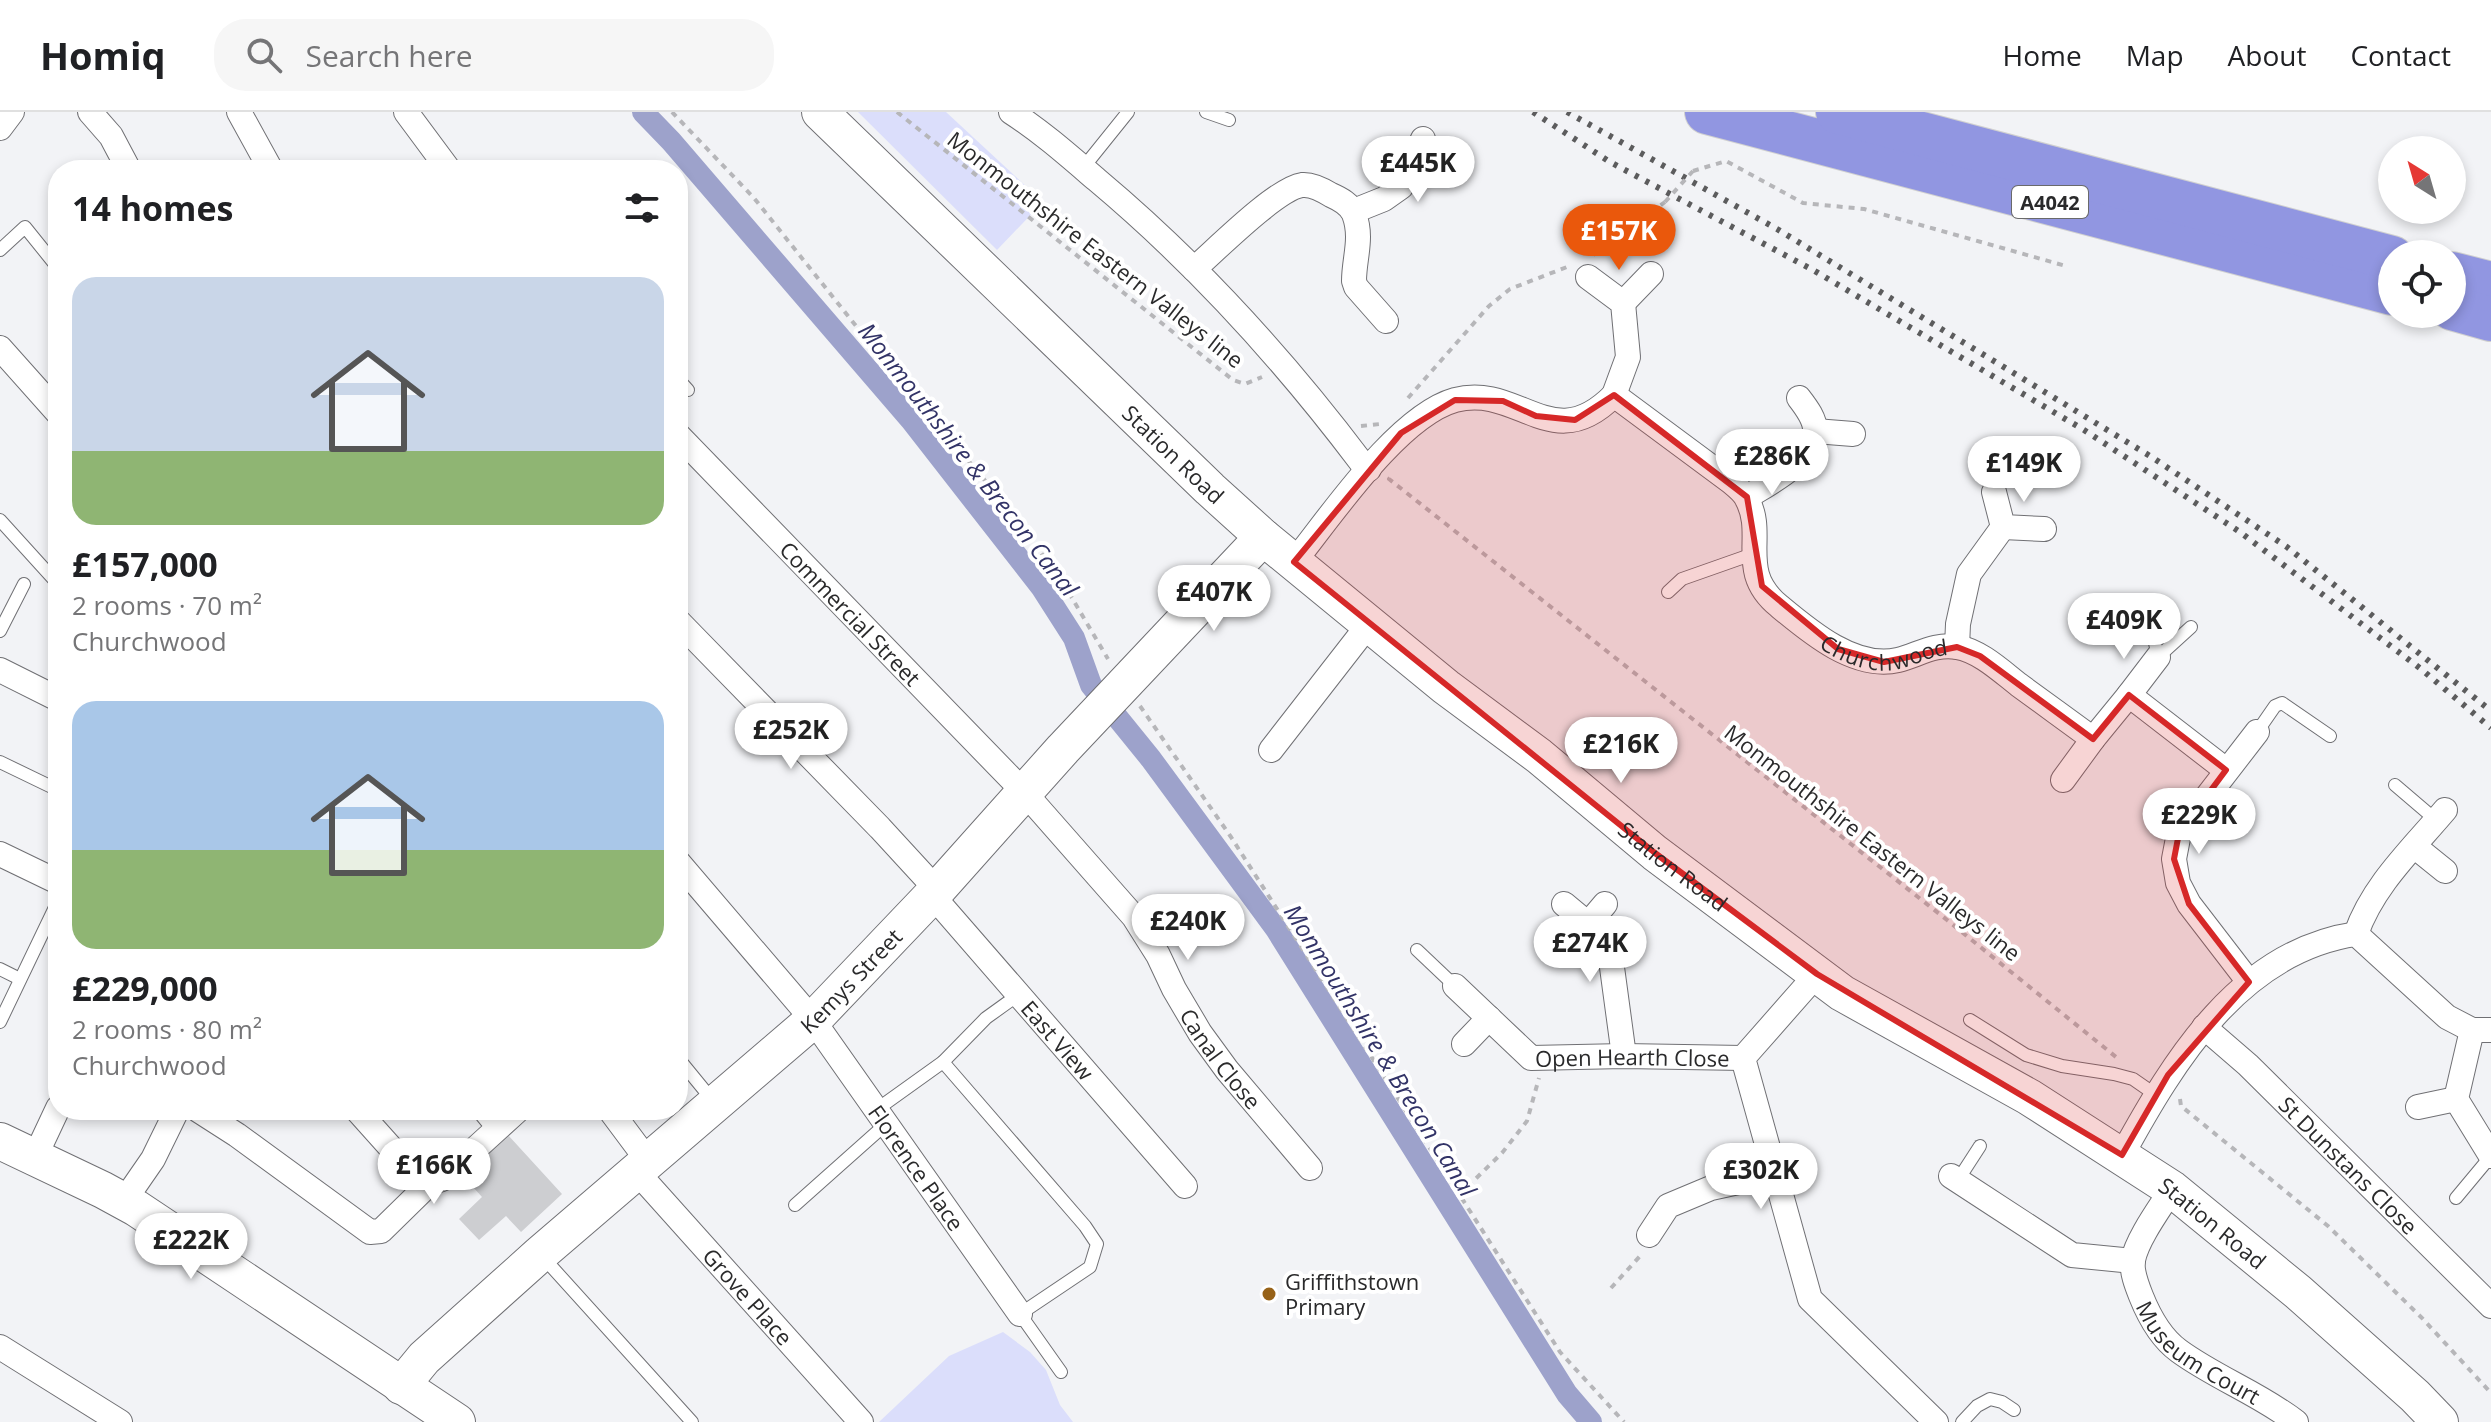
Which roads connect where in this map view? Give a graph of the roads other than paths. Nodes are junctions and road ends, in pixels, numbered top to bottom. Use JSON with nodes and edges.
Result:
{"nodes":[{"id":1,"x":12,"y":112,"type":"edge"},
{"id":2,"x":90,"y":112,"type":"edge"},
{"id":3,"x":239,"y":112,"type":"edge"},
{"id":4,"x":406,"y":112,"type":"edge"},
{"id":5,"x":820,"y":112,"type":"edge"},
{"id":6,"x":1011,"y":112,"type":"edge"},
{"id":7,"x":1128,"y":112,"type":"edge"},
{"id":8,"x":1206,"y":112,"type":"edge"},
{"id":9,"x":1707,"y":112,"type":"edge"},
{"id":10,"x":1838,"y":112,"type":"edge"},
{"id":11,"x":1229,"y":120,"type":"dead end"},
{"id":12,"x":0,"y":128,"type":"edge"},
{"id":13,"x":1423,"y":139,"type":"dead end"},
{"id":14,"x":124,"y":160,"type":"edge"},
{"id":15,"x":265,"y":160,"type":"edge"},
{"id":16,"x":442,"y":160,"type":"edge"},
{"id":17,"x":1083,"y":168,"type":"junction"},
{"id":18,"x":1354,"y":211,"type":"junction"},
{"id":19,"x":0,"y":250,"type":"edge"},
{"id":20,"x":2378,"y":254,"type":"edge"},
{"id":21,"x":48,"y":256,"type":"edge"},
{"id":22,"x":1581,"y":268,"type":"road end"},
{"id":23,"x":1194,"y":269,"type":"junction"},
{"id":24,"x":1651,"y":274,"type":"dead end"},
{"id":25,"x":2466,"y":278,"type":"edge"},
{"id":26,"x":2491,"y":284,"type":"edge"},
{"id":27,"x":2378,"y":289,"type":"edge"},
{"id":28,"x":1623,"y":303,"type":"junction"},
{"id":29,"x":2466,"y":312,"type":"edge"},
{"id":30,"x":2491,"y":319,"type":"edge"},
{"id":31,"x":1386,"y":321,"type":"dead end"},
{"id":32,"x":0,"y":348,"type":"edge"},
{"id":33,"x":1614,"y":395,"type":"junction"},
{"id":34,"x":1799,"y":398,"type":"dead end"},
{"id":35,"x":48,"y":402,"type":"edge"},
{"id":36,"x":1815,"y":431,"type":"junction"},
{"id":37,"x":1853,"y":434,"type":"dead end"},
{"id":38,"x":688,"y":445,"type":"edge"},
{"id":39,"x":1369,"y":469,"type":"junction"},
{"id":40,"x":1994,"y":492,"type":"dead end"},
{"id":41,"x":1747,"y":497,"type":"junction"},
{"id":42,"x":0,"y":520,"type":"edge"},
{"id":43,"x":2003,"y":527,"type":"junction"},
{"id":44,"x":2044,"y":529,"type":"dead end"},
{"id":45,"x":1263,"y":537,"type":"junction"},
{"id":46,"x":1753,"y":554,"type":"junction"},
{"id":47,"x":1294,"y":562,"type":"junction"},
{"id":48,"x":48,"y":573,"type":"edge"},
{"id":49,"x":24,"y":584,"type":"dead end"},
{"id":50,"x":1668,"y":592,"type":"dead end"},
{"id":51,"x":2167,"y":621,"type":"dead end"},
{"id":52,"x":1369,"y":624,"type":"junction"},
{"id":53,"x":2191,"y":627,"type":"dead end"},
{"id":54,"x":0,"y":631,"type":"edge"},
{"id":55,"x":688,"y":631,"type":"edge"},
{"id":56,"x":1957,"y":647,"type":"junction"},
{"id":57,"x":2158,"y":657,"type":"junction"},
{"id":58,"x":0,"y":670,"type":"edge"},
{"id":59,"x":48,"y":694,"type":"edge"},
{"id":60,"x":2129,"y":695,"type":"junction"},
{"id":61,"x":2257,"y":732,"type":"joint"},
{"id":62,"x":2330,"y":736,"type":"dead end"},
{"id":63,"x":2093,"y":739,"type":"junction"},
{"id":64,"x":1271,"y":750,"type":"dead end"},
{"id":65,"x":0,"y":762,"type":"edge"},
{"id":66,"x":2226,"y":770,"type":"junction"},
{"id":67,"x":2063,"y":780,"type":"dead end"},
{"id":68,"x":48,"y":785,"type":"edge"},
{"id":69,"x":2395,"y":785,"type":"dead end"},
{"id":70,"x":1024,"y":792,"type":"junction"},
{"id":71,"x":2440,"y":815,"type":"joint"},
{"id":72,"x":2414,"y":846,"type":"junction"},
{"id":73,"x":0,"y":854,"type":"edge"},
{"id":74,"x":2445,"y":871,"type":"dead end"},
{"id":75,"x":688,"y":874,"type":"edge"},
{"id":76,"x":48,"y":877,"type":"edge"},
{"id":77,"x":934,"y":893,"type":"junction"},
{"id":78,"x":1564,"y":904,"type":"dead end"},
{"id":79,"x":1605,"y":904,"type":"dead end"},
{"id":80,"x":48,"y":922,"type":"edge"},
{"id":81,"x":1588,"y":924,"type":"junction"},
{"id":82,"x":2356,"y":934,"type":"junction"},
{"id":83,"x":1417,"y":950,"type":"dead end"},
{"id":84,"x":0,"y":969,"type":"edge"},
{"id":85,"x":1817,"y":974,"type":"junction"},
{"id":86,"x":20,"y":979,"type":"junction"},
{"id":87,"x":2249,"y":982,"type":"junction"},
{"id":88,"x":1455,"y":986,"type":"joint"},
{"id":89,"x":1018,"y":995,"type":"junction"},
{"id":90,"x":1489,"y":1018,"type":"junction"},
{"id":91,"x":813,"y":1020,"type":"junction"},
{"id":92,"x":1970,"y":1020,"type":"dead end"},
{"id":93,"x":0,"y":1022,"type":"edge"},
{"id":94,"x":2204,"y":1027,"type":"junction"},
{"id":95,"x":2481,"y":1030,"type":"edge"},
{"id":96,"x":1464,"y":1044,"type":"dead end"},
{"id":97,"x":1624,"y":1056,"type":"junction"},
{"id":98,"x":1743,"y":1058,"type":"junction"},
{"id":99,"x":943,"y":1062,"type":"junction"},
{"id":100,"x":688,"y":1070,"type":"edge"},
{"id":101,"x":2162,"y":1085,"type":"junction"},
{"id":102,"x":2456,"y":1099,"type":"junction"},
{"id":103,"x":716,"y":1103,"type":"junction"},
{"id":104,"x":2418,"y":1107,"type":"dead end"},
{"id":105,"x":881,"y":1117,"type":"junction"},
{"id":106,"x":52,"y":1120,"type":"edge"},
{"id":107,"x":172,"y":1120,"type":"edge"},
{"id":108,"x":214,"y":1120,"type":"edge"},
{"id":109,"x":366,"y":1120,"type":"edge"},
{"id":110,"x":485,"y":1120,"type":"edge"},
{"id":111,"x":508,"y":1120,"type":"edge"},
{"id":112,"x":616,"y":1120,"type":"edge"},
{"id":113,"x":495,"y":1132,"type":"junction"},
{"id":114,"x":0,"y":1141,"type":"edge"},
{"id":115,"x":1980,"y":1146,"type":"dead end"},
{"id":116,"x":2122,"y":1155,"type":"junction"},
{"id":117,"x":2491,"y":1156,"type":"edge"},
{"id":118,"x":35,"y":1157,"type":"junction"},
{"id":119,"x":642,"y":1166,"type":"junction"},
{"id":120,"x":1310,"y":1168,"type":"dead end"},
{"id":121,"x":1775,"y":1174,"type":"junction"},
{"id":122,"x":1954,"y":1178,"type":"joint"},
{"id":123,"x":430,"y":1183,"type":"junction"},
{"id":124,"x":1185,"y":1186,"type":"dead end"},
{"id":125,"x":2172,"y":1189,"type":"junction"},
{"id":126,"x":2456,"y":1198,"type":"dead end"},
{"id":127,"x":124,"y":1201,"type":"junction"},
{"id":128,"x":795,"y":1205,"type":"dead end"},
{"id":129,"x":1649,"y":1235,"type":"road end"},
{"id":130,"x":540,"y":1254,"type":"junction"},
{"id":131,"x":2133,"y":1261,"type":"junction"},
{"id":132,"x":2491,"y":1306,"type":"edge"},
{"id":133,"x":1020,"y":1314,"type":"junction"},
{"id":134,"x":0,"y":1347,"type":"edge"},
{"id":135,"x":1061,"y":1372,"type":"dead end"},
{"id":136,"x":401,"y":1386,"type":"junction"},
{"id":137,"x":2014,"y":1410,"type":"dead end"},
{"id":138,"x":120,"y":1422,"type":"edge"},
{"id":139,"x":457,"y":1422,"type":"edge"},
{"id":140,"x":692,"y":1422,"type":"edge"},
{"id":141,"x":861,"y":1422,"type":"edge"},
{"id":142,"x":1936,"y":1422,"type":"edge"},
{"id":143,"x":1962,"y":1422,"type":"edge"},
{"id":144,"x":2296,"y":1422,"type":"edge"},
{"id":145,"x":2440,"y":1422,"type":"edge"}],
"edges":[{"from":1,"to":12,"type":"street"},
{"from":2,"to":14,"type":"street"},
{"from":3,"to":15,"type":"street"},
{"from":4,"to":16,"type":"street"},
{"from":5,"to":45,"type":"street","name":"Station Road"},
{"from":6,"to":17,"type":"street"},
{"from":7,"to":17,"type":"lane"},
{"from":8,"to":11,"type":"lane"},
{"from":9,"to":27,"type":"highway","number":"A4042"},
{"from":10,"to":20,"type":"highway","number":"A4042"},
{"from":13,"to":18,"type":"street"},
{"from":17,"to":23,"type":"street"},
{"from":18,"to":23,"type":"street"},
{"from":18,"to":31,"type":"street"},
{"from":19,"to":21,"type":"lane"},
{"from":22,"to":28,"type":"street"},
{"from":23,"to":39,"type":"street"},
{"from":24,"to":28,"type":"street"},
{"from":25,"to":26,"type":"highway"},
{"from":28,"to":33,"type":"street"},
{"from":29,"to":30,"type":"highway"},
{"from":32,"to":35,"type":"street"},
{"from":33,"to":39,"type":"street"},
{"from":33,"to":41,"type":"street"},
{"from":34,"to":36,"type":"street"},
{"from":36,"to":37,"type":"street"},
{"from":36,"to":41,"type":"street"},
{"from":38,"to":70,"type":"street","name":"Commercial Street"},
{"from":39,"to":47,"type":"street"},
{"from":40,"to":43,"type":"street"},
{"from":41,"to":46,"type":"street","name":"Churchwood"},
{"from":42,"to":48,"type":"lane"},
{"from":43,"to":44,"type":"street"},
{"from":43,"to":56,"type":"street"},
{"from":45,"to":47,"type":"street","name":"Station Road"},
{"from":45,"to":70,"type":"street","name":"Kemys Street"},
{"from":46,"to":50,"type":"lane"},
{"from":46,"to":56,"type":"street","name":"Churchwood"},
{"from":47,"to":52,"type":"street","name":"Station Road"},
{"from":49,"to":54,"type":"lane"},
{"from":51,"to":57,"type":"lane"},
{"from":52,"to":64,"type":"street"},
{"from":52,"to":85,"type":"street","name":"Station Road"},
{"from":53,"to":57,"type":"lane"},
{"from":55,"to":77,"type":"street","name":"East View"},
{"from":56,"to":63,"type":"street","name":"Churchwood"},
{"from":57,"to":60,"type":"street"},
{"from":58,"to":59,"type":"street"},
{"from":60,"to":63,"type":"street"},
{"from":60,"to":66,"type":"street"},
{"from":61,"to":62,"type":"lane"},
{"from":61,"to":66,"type":"street"},
{"from":63,"to":67,"type":"street"},
{"from":65,"to":68,"type":"lane"},
{"from":66,"to":87,"type":"street"},
{"from":69,"to":71,"type":"lane"},
{"from":70,"to":77,"type":"street","name":"Kemys Street"},
{"from":70,"to":120,"type":"street","name":"Canal Close"},
{"from":71,"to":72,"type":"street"},
{"from":72,"to":74,"type":"street"},
{"from":72,"to":82,"type":"street"},
{"from":73,"to":76,"type":"street"},
{"from":75,"to":91,"type":"street","name":"Florence Place"},
{"from":77,"to":89,"type":"street","name":"East View"},
{"from":77,"to":91,"type":"street","name":"Kemys Street"},
{"from":78,"to":81,"type":"street"},
{"from":79,"to":81,"type":"street"},
{"from":80,"to":86,"type":"lane"},
{"from":81,"to":97,"type":"street"},
{"from":82,"to":87,"type":"street"},
{"from":82,"to":95,"type":"street"},
{"from":83,"to":88,"type":"lane"},
{"from":84,"to":86,"type":"lane"},
{"from":85,"to":98,"type":"street","name":"Open Hearth Close"},
{"from":85,"to":116,"type":"street","name":"Station Road"},
{"from":86,"to":93,"type":"lane"},
{"from":87,"to":94,"type":"street"},
{"from":88,"to":90,"type":"street","name":"Open Hearth Close"},
{"from":89,"to":99,"type":"lane"},
{"from":89,"to":124,"type":"street","name":"East View"},
{"from":90,"to":96,"type":"street"},
{"from":90,"to":97,"type":"street","name":"Open Hearth Close"},
{"from":91,"to":103,"type":"street","name":"Kemys Street"},
{"from":91,"to":105,"type":"street","name":"Florence Place"},
{"from":92,"to":101,"type":"lane"},
{"from":94,"to":101,"type":"street"},
{"from":94,"to":132,"type":"street","name":"St Dunstans Close"},
{"from":95,"to":102,"type":"street"},
{"from":97,"to":98,"type":"street","name":"Open Hearth Close"},
{"from":98,"to":121,"type":"street","name":"Open Hearth Close"},
{"from":99,"to":105,"type":"lane"},
{"from":99,"to":133,"type":"lane"},
{"from":100,"to":103,"type":"lane"},
{"from":101,"to":116,"type":"street"},
{"from":102,"to":104,"type":"street"},
{"from":102,"to":117,"type":"street"},
{"from":103,"to":119,"type":"street","name":"Kemys Street"},
{"from":105,"to":128,"type":"lane"},
{"from":105,"to":133,"type":"street","name":"Florence Place"},
{"from":106,"to":118,"type":"street"},
{"from":107,"to":127,"type":"street"},
{"from":108,"to":123,"type":"street"},
{"from":109,"to":123,"type":"street"},
{"from":110,"to":113,"type":"lane"},
{"from":111,"to":113,"type":"street"},
{"from":112,"to":119,"type":"street","name":"Grove Place"},
{"from":113,"to":123,"type":"street"},
{"from":114,"to":118,"type":"street"},
{"from":115,"to":122,"type":"lane"},
{"from":116,"to":125,"type":"street","name":"Station Road"},
{"from":117,"to":126,"type":"lane"},
{"from":118,"to":127,"type":"street"},
{"from":119,"to":130,"type":"street","name":"Kemys Street"},
{"from":119,"to":141,"type":"street","name":"Grove Place"},
{"from":121,"to":129,"type":"street"},
{"from":121,"to":142,"type":"street","name":"Open Hearth Close"},
{"from":122,"to":131,"type":"street"},
{"from":125,"to":131,"type":"street"},
{"from":125,"to":145,"type":"street","name":"Station Road"},
{"from":127,"to":136,"type":"street"},
{"from":130,"to":136,"type":"street","name":"Kemys Street"},
{"from":130,"to":140,"type":"lane"},
{"from":131,"to":144,"type":"street","name":"Museum Court"},
{"from":133,"to":135,"type":"lane"},
{"from":134,"to":138,"type":"street"},
{"from":136,"to":139,"type":"street"},
{"from":137,"to":143,"type":"lane"}]}
